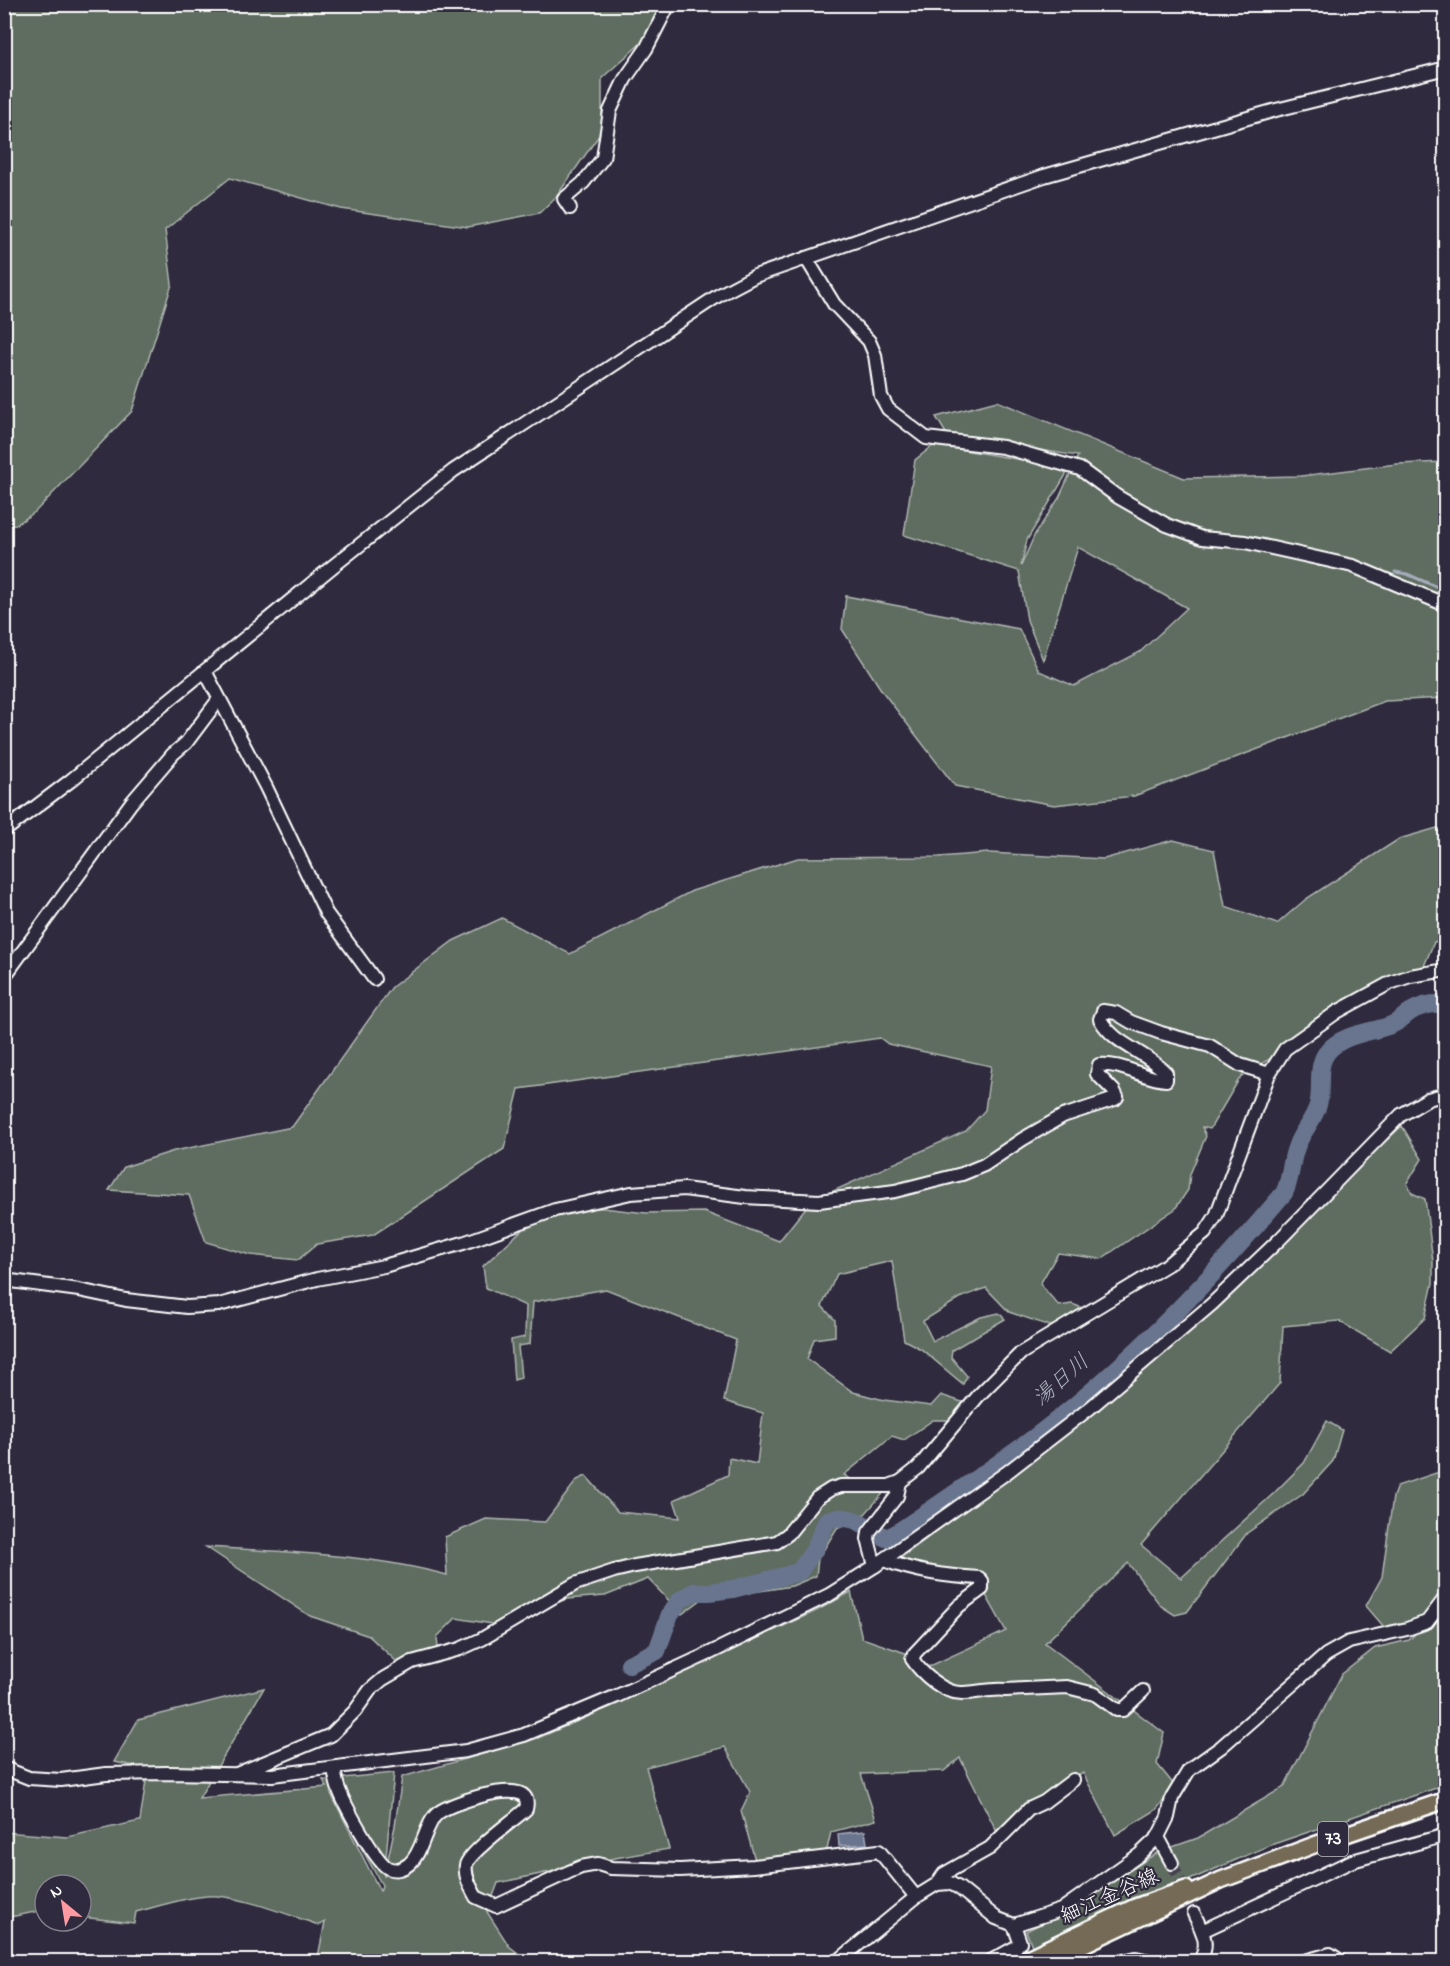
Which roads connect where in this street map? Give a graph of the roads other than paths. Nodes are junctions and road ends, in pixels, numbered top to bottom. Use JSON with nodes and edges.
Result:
{"nodes":[{"id":1,"x":669,"y":4,"type":"edge"},
{"id":2,"x":1446,"y":68,"type":"edge"},
{"id":3,"x":570,"y":208,"type":"dead end"},
{"id":4,"x":806,"y":258,"type":"junction"},
{"id":5,"x":1446,"y":605,"type":"edge"},
{"id":6,"x":205,"y":671,"type":"junction"},
{"id":7,"x":219,"y":699,"type":"junction"},
{"id":8,"x":4,"y":831,"type":"edge"},
{"id":9,"x":1446,"y":970,"type":"edge"},
{"id":10,"x":4,"y":977,"type":"edge"},
{"id":11,"x":374,"y":979,"type":"dead end"},
{"id":12,"x":1269,"y":1074,"type":"junction"},
{"id":13,"x":1446,"y":1094,"type":"edge"},
{"id":14,"x":4,"y":1280,"type":"edge"},
{"id":15,"x":900,"y":1482,"type":"junction"},
{"id":16,"x":880,"y":1563,"type":"junction"},
{"id":17,"x":1446,"y":1597,"type":"edge"},
{"id":18,"x":1143,"y":1691,"type":"dead end"},
{"id":19,"x":4,"y":1768,"type":"edge"},
{"id":20,"x":334,"y":1769,"type":"junction"},
{"id":21,"x":237,"y":1774,"type":"junction"},
{"id":22,"x":1073,"y":1780,"type":"dead end"},
{"id":23,"x":1446,"y":1800,"type":"edge"},
{"id":24,"x":1446,"y":1835,"type":"edge"},
{"id":25,"x":1158,"y":1837,"type":"junction"},
{"id":26,"x":1172,"y":1863,"type":"tunnel mouth"},
{"id":27,"x":1221,"y":1880,"type":"junction"},
{"id":28,"x":937,"y":1884,"type":"junction"},
{"id":29,"x":916,"y":1897,"type":"junction"},
{"id":30,"x":1194,"y":1914,"type":"tunnel mouth"},
{"id":31,"x":1014,"y":1925,"type":"junction"},
{"id":32,"x":1202,"y":1931,"type":"junction"},
{"id":33,"x":1051,"y":1960,"type":"edge"},
{"id":34,"x":837,"y":1962,"type":"edge"},
{"id":35,"x":989,"y":1962,"type":"edge"},
{"id":36,"x":1019,"y":1962,"type":"edge"},
{"id":37,"x":1120,"y":1962,"type":"edge"},
{"id":38,"x":1155,"y":1962,"type":"edge"},
{"id":39,"x":1199,"y":1962,"type":"edge"},
{"id":40,"x":1301,"y":1962,"type":"edge"},
{"id":41,"x":1342,"y":1962,"type":"edge"}],
"edges":[{"from":1,"to":3,"type":"street"},
{"from":2,"to":4,"type":"street"},
{"from":4,"to":5,"type":"street"},
{"from":4,"to":6,"type":"street"},
{"from":6,"to":7,"type":"street"},
{"from":6,"to":8,"type":"street"},
{"from":7,"to":10,"type":"street"},
{"from":7,"to":11,"type":"street"},
{"from":9,"to":12,"type":"street"},
{"from":12,"to":14,"type":"street"},
{"from":12,"to":15,"type":"street"},
{"from":13,"to":16,"type":"street"},
{"from":15,"to":16,"type":"street"},
{"from":15,"to":21,"type":"street"},
{"from":16,"to":18,"type":"street"},
{"from":16,"to":20,"type":"street"},
{"from":17,"to":25,"type":"street"},
{"from":19,"to":21,"type":"street"},
{"from":20,"to":21,"type":"street"},
{"from":20,"to":29,"type":"street"},
{"from":22,"to":28,"type":"street"},
{"from":23,"to":27,"type":"main road","name":"細江金谷線","number":"73"},
{"from":24,"to":32,"type":"street"},
{"from":25,"to":26,"type":"street"},
{"from":25,"to":31,"type":"street"},
{"from":27,"to":33,"type":"main road","name":"細江金谷線","number":"73"},
{"from":27,"to":36,"type":"main road","name":"細江金谷線","number":"73"},
{"from":28,"to":29,"type":"street"},
{"from":28,"to":31,"type":"street"},
{"from":29,"to":34,"type":"street"},
{"from":30,"to":32,"type":"street"},
{"from":31,"to":35,"type":"street"},
{"from":32,"to":39,"type":"street"},
{"from":37,"to":38,"type":"street"},
{"from":40,"to":41,"type":"street"}]}
